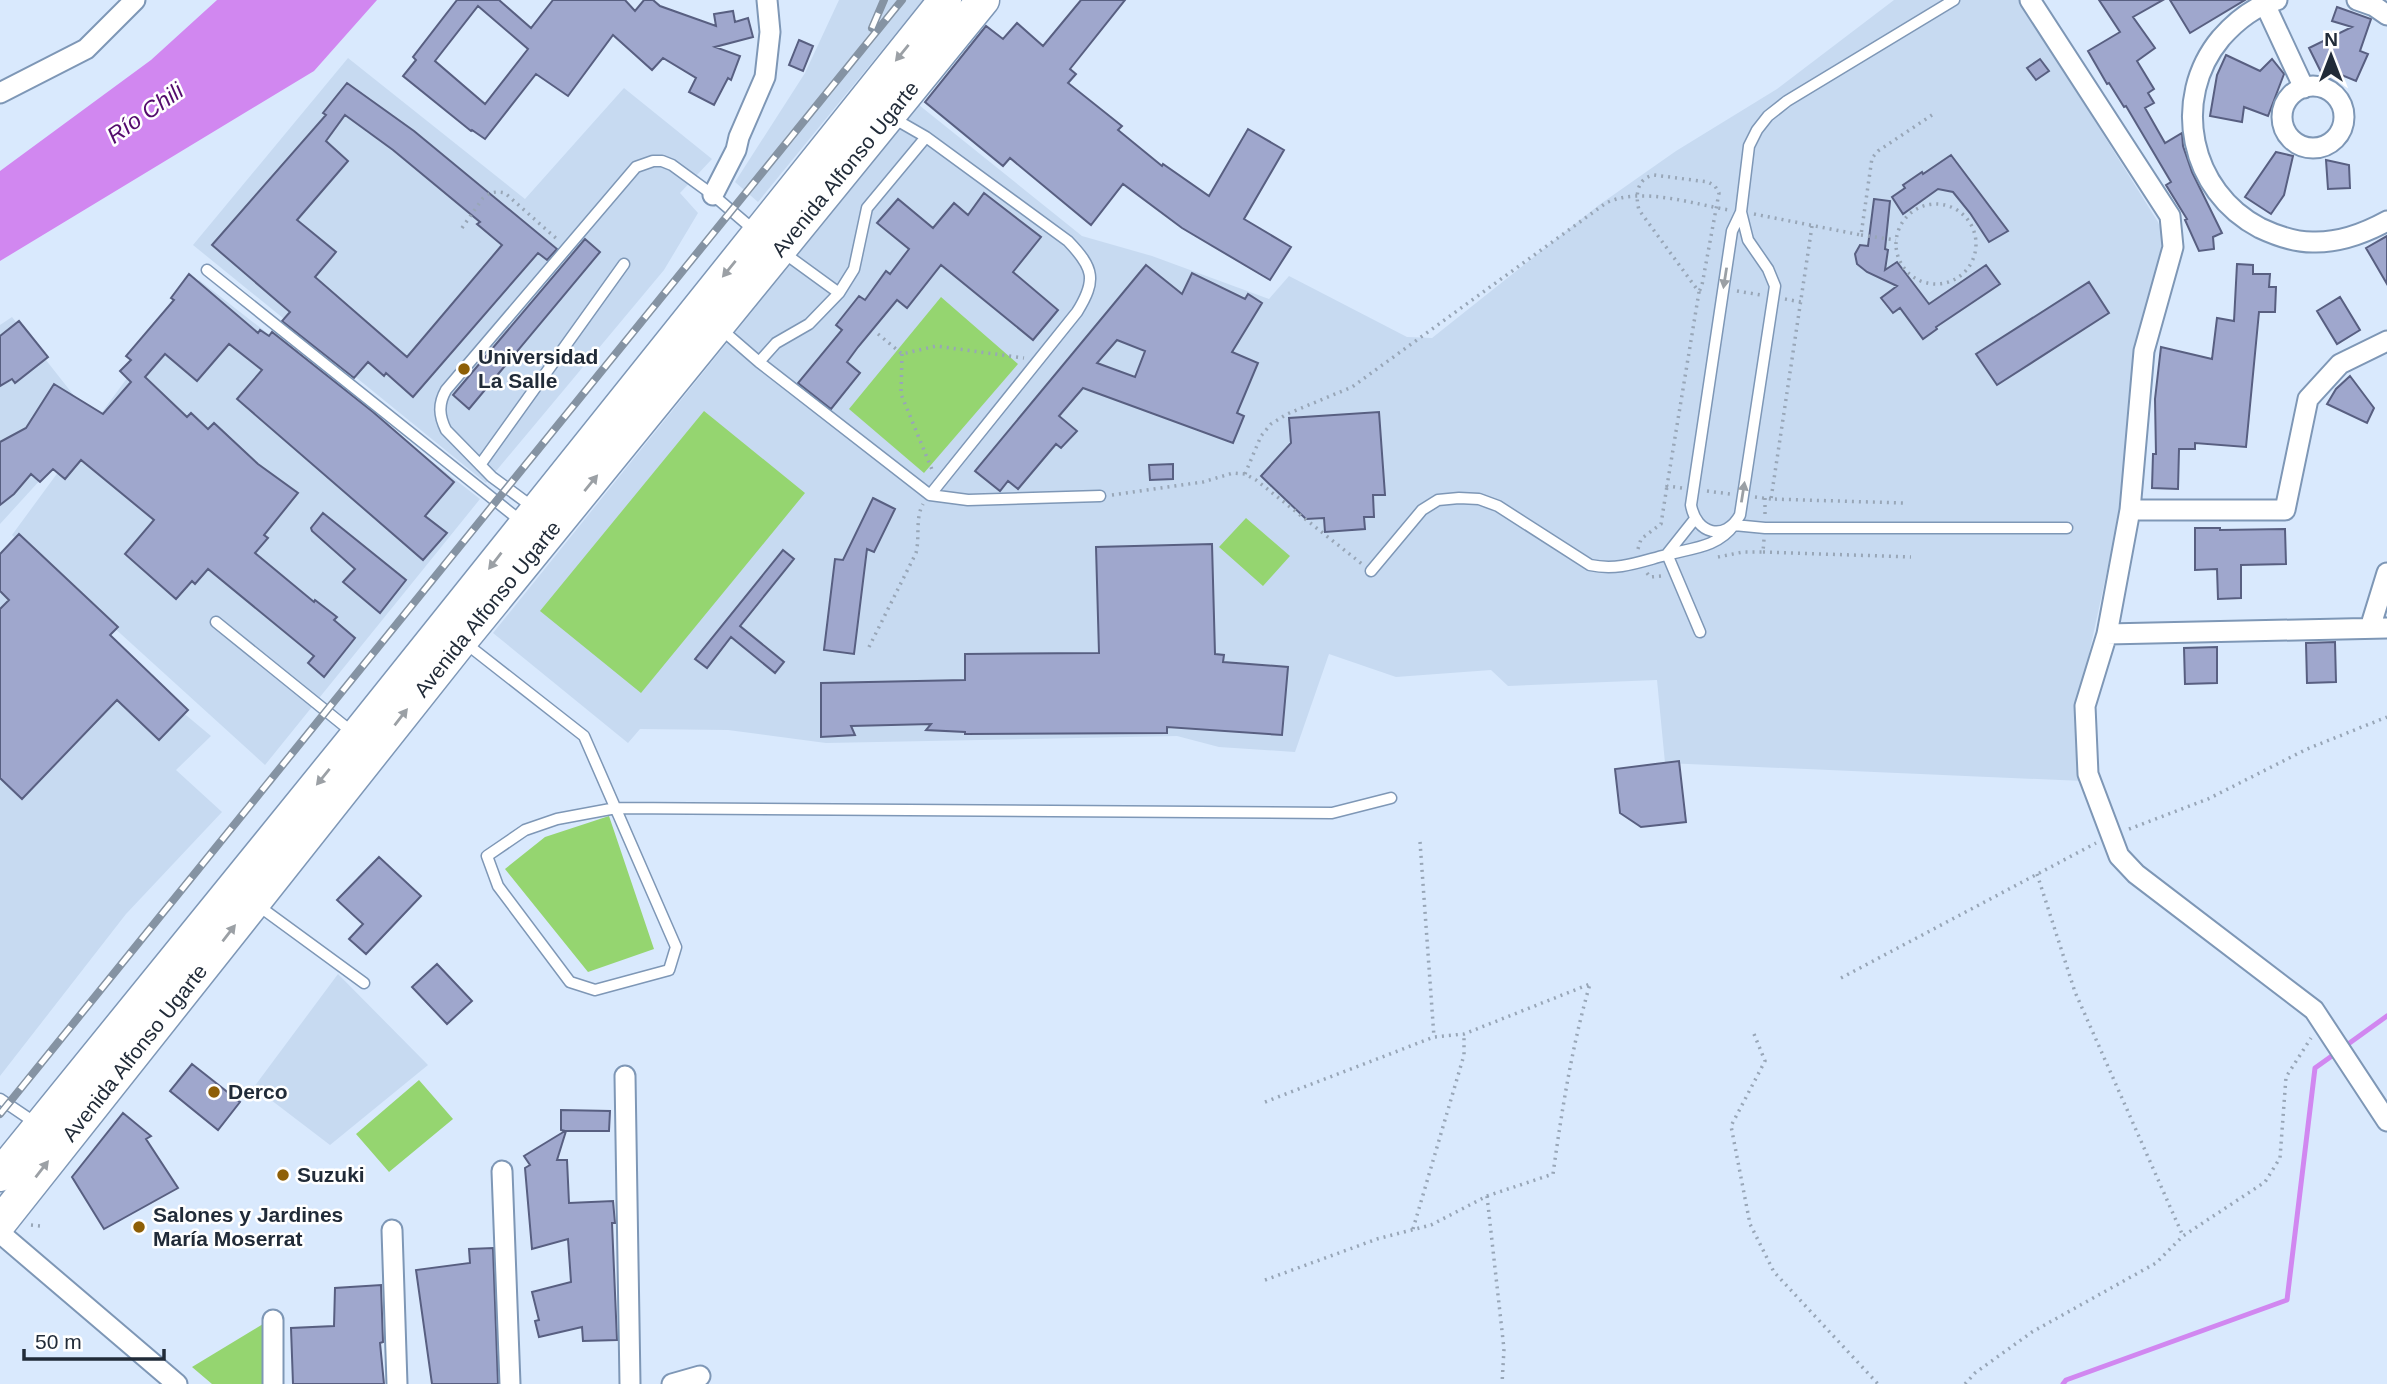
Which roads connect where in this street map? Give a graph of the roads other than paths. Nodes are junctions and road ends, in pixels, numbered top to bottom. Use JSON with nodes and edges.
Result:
{"nodes":[{"id":1,"x":135,"y":0,"type":"edge"},
{"id":2,"x":767,"y":0,"type":"edge"},
{"id":3,"x":945,"y":0,"type":"edge"},
{"id":4,"x":982,"y":0,"type":"edge"},
{"id":5,"x":1954,"y":0,"type":"edge"},
{"id":6,"x":2030,"y":0,"type":"edge"},
{"id":7,"x":2357,"y":0,"type":"edge"},
{"id":8,"x":2268,"y":1,"type":"edge"},
{"id":9,"x":2387,"y":15,"type":"edge"},
{"id":10,"x":2304,"y":88,"type":"dead end"},
{"id":11,"x":0,"y":93,"type":"edge"},
{"id":12,"x":877,"y":107,"type":"junction"},
{"id":13,"x":926,"y":137,"type":"junction"},
{"id":14,"x":713,"y":195,"type":"junction"},
{"id":15,"x":1741,"y":212,"type":"junction"},
{"id":16,"x":2387,"y":221,"type":"edge"},
{"id":17,"x":769,"y":242,"type":"junction"},
{"id":18,"x":624,"y":264,"type":"dead end"},
{"id":19,"x":207,"y":271,"type":"dead end"},
{"id":20,"x":839,"y":293,"type":"junction"},
{"id":21,"x":708,"y":318,"type":"junction"},
{"id":22,"x":2387,"y":341,"type":"edge"},
{"id":23,"x":759,"y":362,"type":"junction"},
{"id":24,"x":481,"y":465,"type":"junction"},
{"id":25,"x":930,"y":495,"type":"junction"},
{"id":26,"x":1100,"y":496,"type":"road end"},
{"id":27,"x":2130,"y":510,"type":"junction"},
{"id":28,"x":1693,"y":520,"type":"junction"},
{"id":29,"x":541,"y":524,"type":"junction"},
{"id":30,"x":1734,"y":525,"type":"junction"},
{"id":31,"x":2067,"y":528,"type":"dead end"},
{"id":32,"x":1667,"y":554,"type":"junction"},
{"id":33,"x":1371,"y":571,"type":"road end"},
{"id":34,"x":2387,"y":573,"type":"edge"},
{"id":35,"x":216,"y":622,"type":"dead end"},
{"id":36,"x":2379,"y":628,"type":"edge"},
{"id":37,"x":1700,"y":632,"type":"dead end"},
{"id":38,"x":453,"y":633,"type":"junction"},
{"id":39,"x":2107,"y":634,"type":"junction"},
{"id":40,"x":365,"y":743,"type":"junction"},
{"id":41,"x":1391,"y":798,"type":"dead end"},
{"id":42,"x":616,"y":808,"type":"junction"},
{"id":43,"x":243,"y":896,"type":"junction"},
{"id":44,"x":363,"y":983,"type":"dead end"},
{"id":45,"x":625,"y":1076,"type":"dead end"},
{"id":46,"x":0,"y":1100,"type":"edge"},
{"id":47,"x":2387,"y":1121,"type":"edge"},
{"id":48,"x":52,"y":1134,"type":"junction"},
{"id":49,"x":502,"y":1171,"type":"dead end"},
{"id":50,"x":0,"y":1175,"type":"edge"},
{"id":51,"x":0,"y":1223,"type":"edge"},
{"id":52,"x":392,"y":1230,"type":"dead end"},
{"id":53,"x":0,"y":1233,"type":"edge"},
{"id":54,"x":273,"y":1320,"type":"dead end"},
{"id":55,"x":700,"y":1376,"type":"dead end"},
{"id":56,"x":177,"y":1384,"type":"edge"},
{"id":57,"x":273,"y":1384,"type":"edge"},
{"id":58,"x":397,"y":1384,"type":"edge"},
{"id":59,"x":510,"y":1384,"type":"edge"},
{"id":60,"x":630,"y":1384,"type":"edge"},
{"id":61,"x":672,"y":1384,"type":"edge"}],
"edges":[{"from":1,"to":11,"type":"street"},
{"from":2,"to":14,"type":"street"},
{"from":3,"to":12,"type":"main road","name":"Avenida Alfonso Ugarte","one_way":true},
{"from":4,"to":12,"type":"main road","name":"Avenida Alfonso Ugarte"},
{"from":5,"to":15,"type":"lane"},
{"from":6,"to":27,"type":"street"},
{"from":7,"to":9,"type":"street"},
{"from":8,"to":10,"type":"street"},
{"from":8,"to":16,"type":"street"},
{"from":12,"to":13,"type":"lane"},
{"from":12,"to":17,"type":"main road","name":"Avenida Alfonso Ugarte"},
{"from":13,"to":20,"type":"lane"},
{"from":13,"to":25,"type":"lane"},
{"from":14,"to":17,"type":"lane"},
{"from":14,"to":24,"type":"lane"},
{"from":15,"to":28,"type":"lane","one_way":true},
{"from":30,"to":15,"type":"lane","one_way":true},
{"from":17,"to":20,"type":"lane"},
{"from":17,"to":21,"type":"main road","name":"Avenida Alfonso Ugarte"},
{"from":18,"to":24,"type":"lane"},
{"from":19,"to":29,"type":"lane"},
{"from":20,"to":23,"type":"lane"},
{"from":21,"to":23,"type":"lane"},
{"from":21,"to":29,"type":"main road","name":"Avenida Alfonso Ugarte"},
{"from":22,"to":27,"type":"street"},
{"from":23,"to":25,"type":"lane"},
{"from":24,"to":29,"type":"lane"},
{"from":25,"to":26,"type":"lane"},
{"from":27,"to":39,"type":"street"},
{"from":28,"to":30,"type":"lane"},
{"from":28,"to":32,"type":"lane"},
{"from":29,"to":38,"type":"main road","name":"Avenida Alfonso Ugarte"},
{"from":30,"to":31,"type":"lane"},
{"from":30,"to":32,"type":"lane"},
{"from":32,"to":33,"type":"lane"},
{"from":32,"to":37,"type":"lane"},
{"from":34,"to":36,"type":"street"},
{"from":35,"to":40,"type":"lane"},
{"from":36,"to":39,"type":"street"},
{"from":38,"to":40,"type":"main road","name":"Avenida Alfonso Ugarte"},
{"from":38,"to":42,"type":"lane"},
{"from":39,"to":47,"type":"street"},
{"from":40,"to":43,"type":"main road","name":"Avenida Alfonso Ugarte"},
{"from":41,"to":42,"type":"lane"},
{"from":42,"to":42,"type":"lane"},
{"from":43,"to":44,"type":"lane"},
{"from":43,"to":48,"type":"main road","name":"Avenida Alfonso Ugarte"},
{"from":45,"to":60,"type":"street"},
{"from":46,"to":48,"type":"lane"},
{"from":48,"to":50,"type":"main road","name":"Avenida Alfonso Ugarte"},
{"from":51,"to":48,"type":"main road","name":"Avenida Alfonso Ugarte","one_way":true},
{"from":49,"to":59,"type":"street"},
{"from":52,"to":58,"type":"street"},
{"from":53,"to":56,"type":"street"},
{"from":54,"to":57,"type":"street"},
{"from":55,"to":61,"type":"street"}]}
